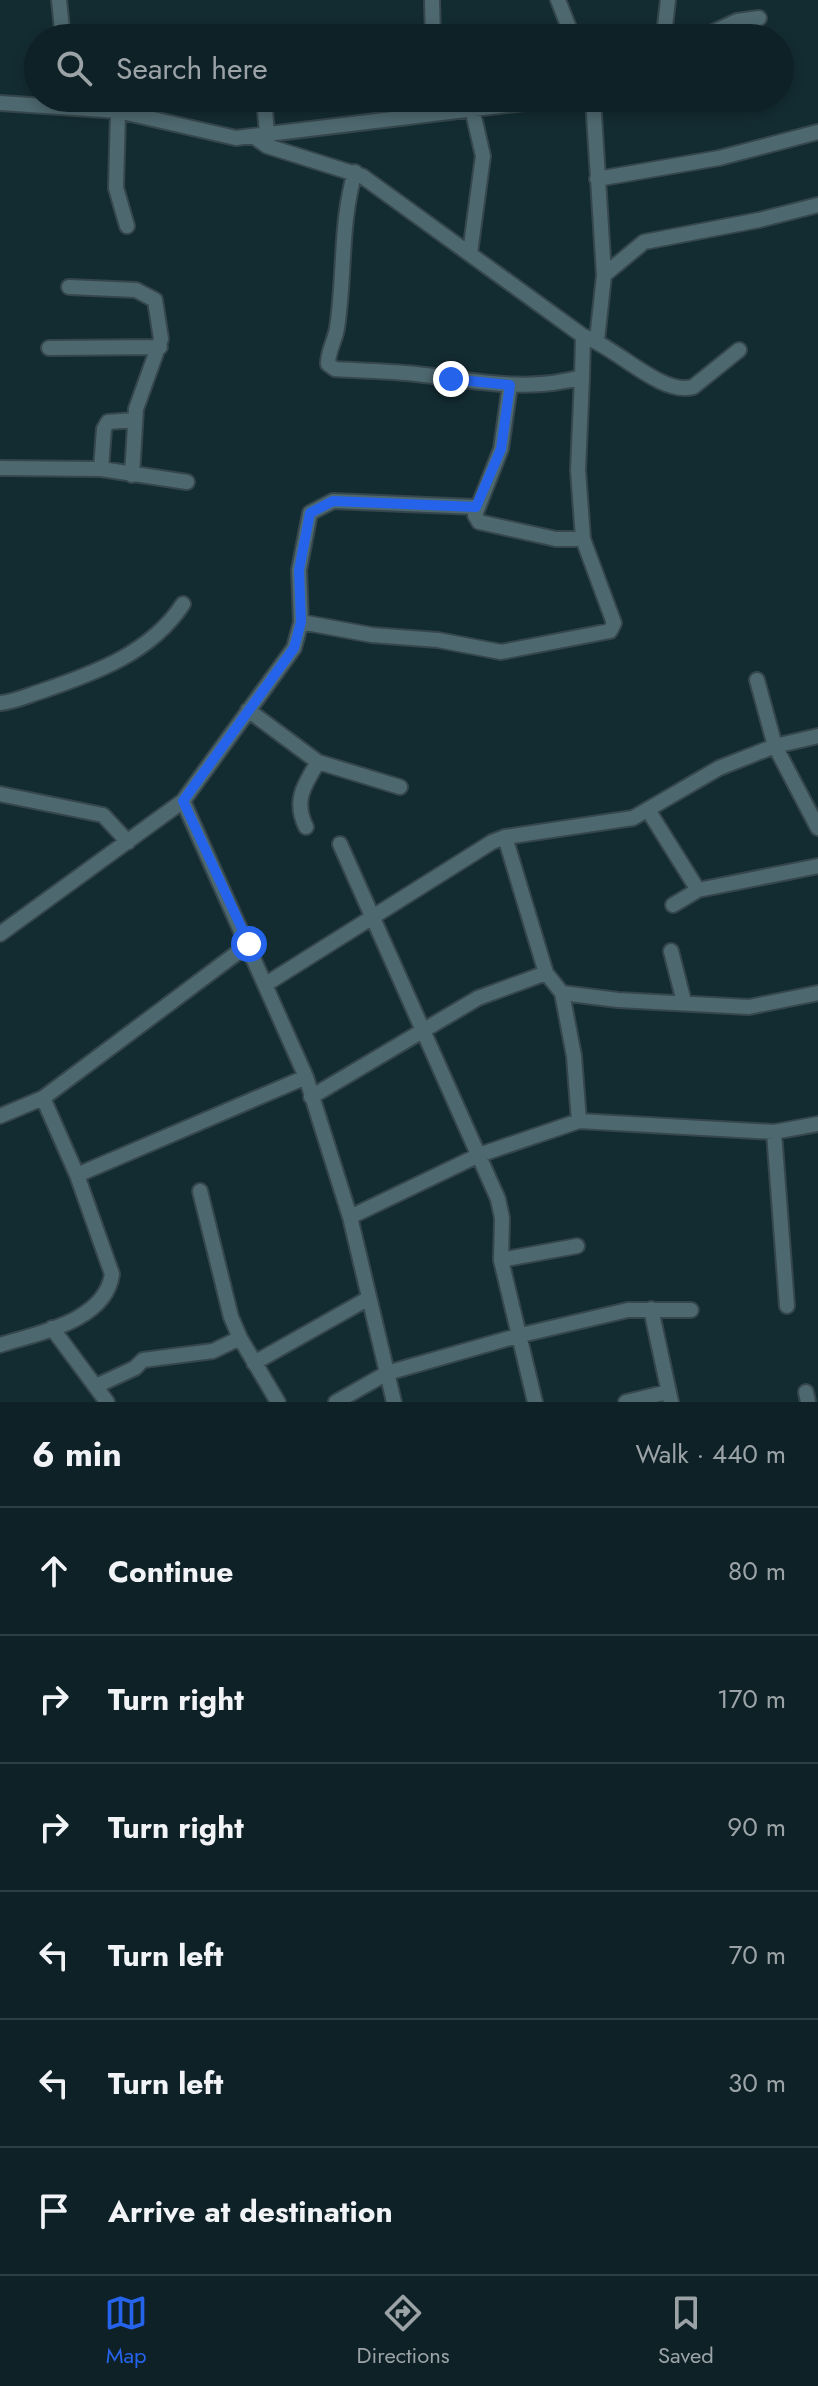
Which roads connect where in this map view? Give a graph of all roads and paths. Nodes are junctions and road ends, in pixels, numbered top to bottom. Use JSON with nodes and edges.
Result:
{"nodes":[{"id":1,"x":59,"y":0,"type":"edge"},
{"id":2,"x":432,"y":0,"type":"edge"},
{"id":3,"x":558,"y":0,"type":"edge"},
{"id":4,"x":668,"y":0,"type":"edge"},
{"id":5,"x":759,"y":18,"type":"dead end"},
{"id":6,"x":62,"y":24,"type":"edge"},
{"id":7,"x":433,"y":24,"type":"edge"},
{"id":8,"x":567,"y":24,"type":"edge"},
{"id":9,"x":665,"y":24,"type":"edge"},
{"id":10,"x":731,"y":24,"type":"edge"},
{"id":11,"x":0,"y":103,"type":"edge"},
{"id":12,"x":24,"y":103,"type":"edge"},
{"id":13,"x":118,"y":112,"type":"edge"},
{"id":14,"x":124,"y":112,"type":"edge"},
{"id":15,"x":262,"y":112,"type":"edge"},
{"id":16,"x":441,"y":112,"type":"edge"},
{"id":17,"x":473,"y":112,"type":"edge"},
{"id":18,"x":594,"y":112,"type":"edge"},
{"id":19,"x":818,"y":132,"type":"edge"},
{"id":20,"x":260,"y":135,"type":"junction"},
{"id":21,"x":355,"y":172,"type":"junction"},
{"id":22,"x":597,"y":179,"type":"junction"},
{"id":23,"x":818,"y":205,"type":"edge"},
{"id":24,"x":127,"y":226,"type":"dead end"},
{"id":25,"x":470,"y":253,"type":"junction"},
{"id":26,"x":604,"y":275,"type":"junction"},
{"id":27,"x":69,"y":287,"type":"dead end"},
{"id":28,"x":590,"y":338,"type":"junction"},
{"id":29,"x":160,"y":347,"type":"junction"},
{"id":30,"x":49,"y":348,"type":"dead end"},
{"id":31,"x":739,"y":350,"type":"dead end"},
{"id":32,"x":582,"y":377,"type":"junction"},
{"id":33,"x":510,"y":385,"type":"junction"},
{"id":34,"x":134,"y":420,"type":"junction"},
{"id":35,"x":0,"y":468,"type":"edge"},
{"id":36,"x":101,"y":469,"type":"junction"},
{"id":37,"x":132,"y":475,"type":"junction"},
{"id":38,"x":187,"y":482,"type":"dead end"},
{"id":39,"x":476,"y":507,"type":"junction"},
{"id":40,"x":583,"y":539,"type":"junction"},
{"id":41,"x":183,"y":604,"type":"dead end"},
{"id":42,"x":301,"y":622,"type":"junction"},
{"id":43,"x":757,"y":680,"type":"dead end"},
{"id":44,"x":0,"y":703,"type":"edge"},
{"id":45,"x":248,"y":710,"type":"junction"},
{"id":46,"x":818,"y":736,"type":"edge"},
{"id":47,"x":775,"y":746,"type":"junction"},
{"id":48,"x":318,"y":762,"type":"junction"},
{"id":49,"x":400,"y":787,"type":"dead end"},
{"id":50,"x":0,"y":794,"type":"edge"},
{"id":51,"x":183,"y":801,"type":"junction"},
{"id":52,"x":648,"y":810,"type":"junction"},
{"id":53,"x":306,"y":827,"type":"dead end"},
{"id":54,"x":818,"y":828,"type":"edge"},
{"id":55,"x":505,"y":837,"type":"junction"},
{"id":56,"x":128,"y":842,"type":"junction"},
{"id":57,"x":340,"y":844,"type":"dead end"},
{"id":58,"x":818,"y":866,"type":"edge"},
{"id":59,"x":698,"y":890,"type":"junction"},
{"id":60,"x":673,"y":905,"type":"dead end"},
{"id":61,"x":373,"y":915,"type":"junction"},
{"id":62,"x":0,"y":934,"type":"edge"},
{"id":63,"x":249,"y":944,"type":"junction"},
{"id":64,"x":671,"y":951,"type":"dead end"},
{"id":65,"x":546,"y":973,"type":"junction"},
{"id":66,"x":266,"y":984,"type":"junction"},
{"id":67,"x":562,"y":993,"type":"junction"},
{"id":68,"x":818,"y":993,"type":"edge"},
{"id":69,"x":684,"y":1002,"type":"junction"},
{"id":70,"x":425,"y":1029,"type":"junction"},
{"id":71,"x":306,"y":1077,"type":"junction"},
{"id":72,"x":311,"y":1097,"type":"junction"},
{"id":73,"x":43,"y":1098,"type":"junction"},
{"id":74,"x":0,"y":1116,"type":"edge"},
{"id":75,"x":579,"y":1121,"type":"junction"},
{"id":76,"x":818,"y":1124,"type":"edge"},
{"id":77,"x":774,"y":1132,"type":"junction"},
{"id":78,"x":479,"y":1155,"type":"junction"},
{"id":79,"x":77,"y":1175,"type":"junction"},
{"id":80,"x":200,"y":1191,"type":"dead end"},
{"id":81,"x":350,"y":1217,"type":"junction"},
{"id":82,"x":577,"y":1246,"type":"dead end"},
{"id":83,"x":501,"y":1260,"type":"junction"},
{"id":84,"x":369,"y":1298,"type":"junction"},
{"id":85,"x":787,"y":1306,"type":"dead end"},
{"id":86,"x":651,"y":1309,"type":"junction"},
{"id":87,"x":691,"y":1310,"type":"dead end"},
{"id":88,"x":52,"y":1328,"type":"junction"},
{"id":89,"x":517,"y":1336,"type":"junction"},
{"id":90,"x":240,"y":1338,"type":"junction"},
{"id":91,"x":0,"y":1345,"type":"edge"},
{"id":92,"x":254,"y":1363,"type":"junction"},
{"id":93,"x":387,"y":1373,"type":"junction"},
{"id":94,"x":96,"y":1386,"type":"junction"},
{"id":95,"x":670,"y":1397,"type":"edge"},
{"id":96,"x":107,"y":1402,"type":"edge"},
{"id":97,"x":278,"y":1402,"type":"edge"},
{"id":98,"x":336,"y":1402,"type":"edge"},
{"id":99,"x":394,"y":1402,"type":"edge"},
{"id":100,"x":535,"y":1402,"type":"edge"},
{"id":101,"x":626,"y":1402,"type":"edge"}],
"edges":[{"from":1,"to":6,"type":"street"},
{"from":2,"to":7,"type":"street"},
{"from":3,"to":8,"type":"street"},
{"from":4,"to":9,"type":"street"},
{"from":5,"to":10,"type":"street"},
{"from":11,"to":12,"type":"street"},
{"from":13,"to":24,"type":"street"},
{"from":14,"to":20,"type":"street"},
{"from":15,"to":20,"type":"street"},
{"from":16,"to":20,"type":"street"},
{"from":17,"to":25,"type":"street"},
{"from":18,"to":22,"type":"street"},
{"from":19,"to":22,"type":"street"},
{"from":20,"to":21,"type":"street"},
{"from":21,"to":25,"type":"street"},
{"from":21,"to":33,"type":"street"},
{"from":22,"to":26,"type":"street"},
{"from":23,"to":26,"type":"street"},
{"from":25,"to":28,"type":"street"},
{"from":26,"to":28,"type":"street"},
{"from":27,"to":29,"type":"street"},
{"from":28,"to":31,"type":"street"},
{"from":28,"to":32,"type":"street"},
{"from":29,"to":30,"type":"street"},
{"from":29,"to":34,"type":"street"},
{"from":32,"to":33,"type":"street"},
{"from":32,"to":40,"type":"street"},
{"from":33,"to":39,"type":"street"},
{"from":34,"to":36,"type":"street"},
{"from":34,"to":37,"type":"street"},
{"from":35,"to":36,"type":"street"},
{"from":36,"to":37,"type":"street"},
{"from":37,"to":38,"type":"street"},
{"from":39,"to":40,"type":"street"},
{"from":39,"to":42,"type":"street"},
{"from":40,"to":42,"type":"street"},
{"from":41,"to":44,"type":"street"},
{"from":42,"to":45,"type":"street"},
{"from":43,"to":47,"type":"street"},
{"from":45,"to":48,"type":"street"},
{"from":45,"to":51,"type":"street"},
{"from":46,"to":47,"type":"street"},
{"from":47,"to":52,"type":"street"},
{"from":47,"to":54,"type":"street"},
{"from":48,"to":49,"type":"street"},
{"from":48,"to":53,"type":"street"},
{"from":50,"to":56,"type":"street"},
{"from":51,"to":56,"type":"street"},
{"from":51,"to":63,"type":"street"},
{"from":52,"to":55,"type":"street"},
{"from":52,"to":59,"type":"street"},
{"from":55,"to":61,"type":"street"},
{"from":55,"to":65,"type":"street"},
{"from":56,"to":62,"type":"street"},
{"from":57,"to":61,"type":"street"},
{"from":58,"to":59,"type":"street"},
{"from":59,"to":60,"type":"street"},
{"from":61,"to":66,"type":"street"},
{"from":61,"to":70,"type":"street"},
{"from":63,"to":66,"type":"street"},
{"from":63,"to":73,"type":"street"},
{"from":64,"to":69,"type":"street"},
{"from":65,"to":67,"type":"street"},
{"from":65,"to":70,"type":"street"},
{"from":66,"to":71,"type":"street"},
{"from":67,"to":69,"type":"street"},
{"from":67,"to":75,"type":"street"},
{"from":68,"to":69,"type":"street"},
{"from":70,"to":72,"type":"street"},
{"from":70,"to":78,"type":"street"},
{"from":71,"to":72,"type":"street"},
{"from":71,"to":79,"type":"street"},
{"from":72,"to":81,"type":"street"},
{"from":73,"to":74,"type":"street"},
{"from":73,"to":79,"type":"street"},
{"from":75,"to":77,"type":"street"},
{"from":75,"to":78,"type":"street"},
{"from":76,"to":77,"type":"street"},
{"from":77,"to":85,"type":"street"},
{"from":78,"to":81,"type":"street"},
{"from":78,"to":83,"type":"street"},
{"from":79,"to":88,"type":"street"},
{"from":80,"to":90,"type":"street"},
{"from":81,"to":84,"type":"street"},
{"from":82,"to":83,"type":"street"},
{"from":83,"to":89,"type":"street"},
{"from":84,"to":92,"type":"street"},
{"from":84,"to":93,"type":"street"},
{"from":86,"to":87,"type":"street"},
{"from":86,"to":89,"type":"street"},
{"from":86,"to":95,"type":"street"},
{"from":88,"to":91,"type":"street"},
{"from":88,"to":94,"type":"street"},
{"from":89,"to":93,"type":"street"},
{"from":89,"to":100,"type":"street"},
{"from":90,"to":92,"type":"street"},
{"from":90,"to":94,"type":"street"},
{"from":92,"to":97,"type":"street"},
{"from":93,"to":98,"type":"street"},
{"from":93,"to":99,"type":"street"},
{"from":94,"to":96,"type":"street"},
{"from":95,"to":101,"type":"street"}]}
